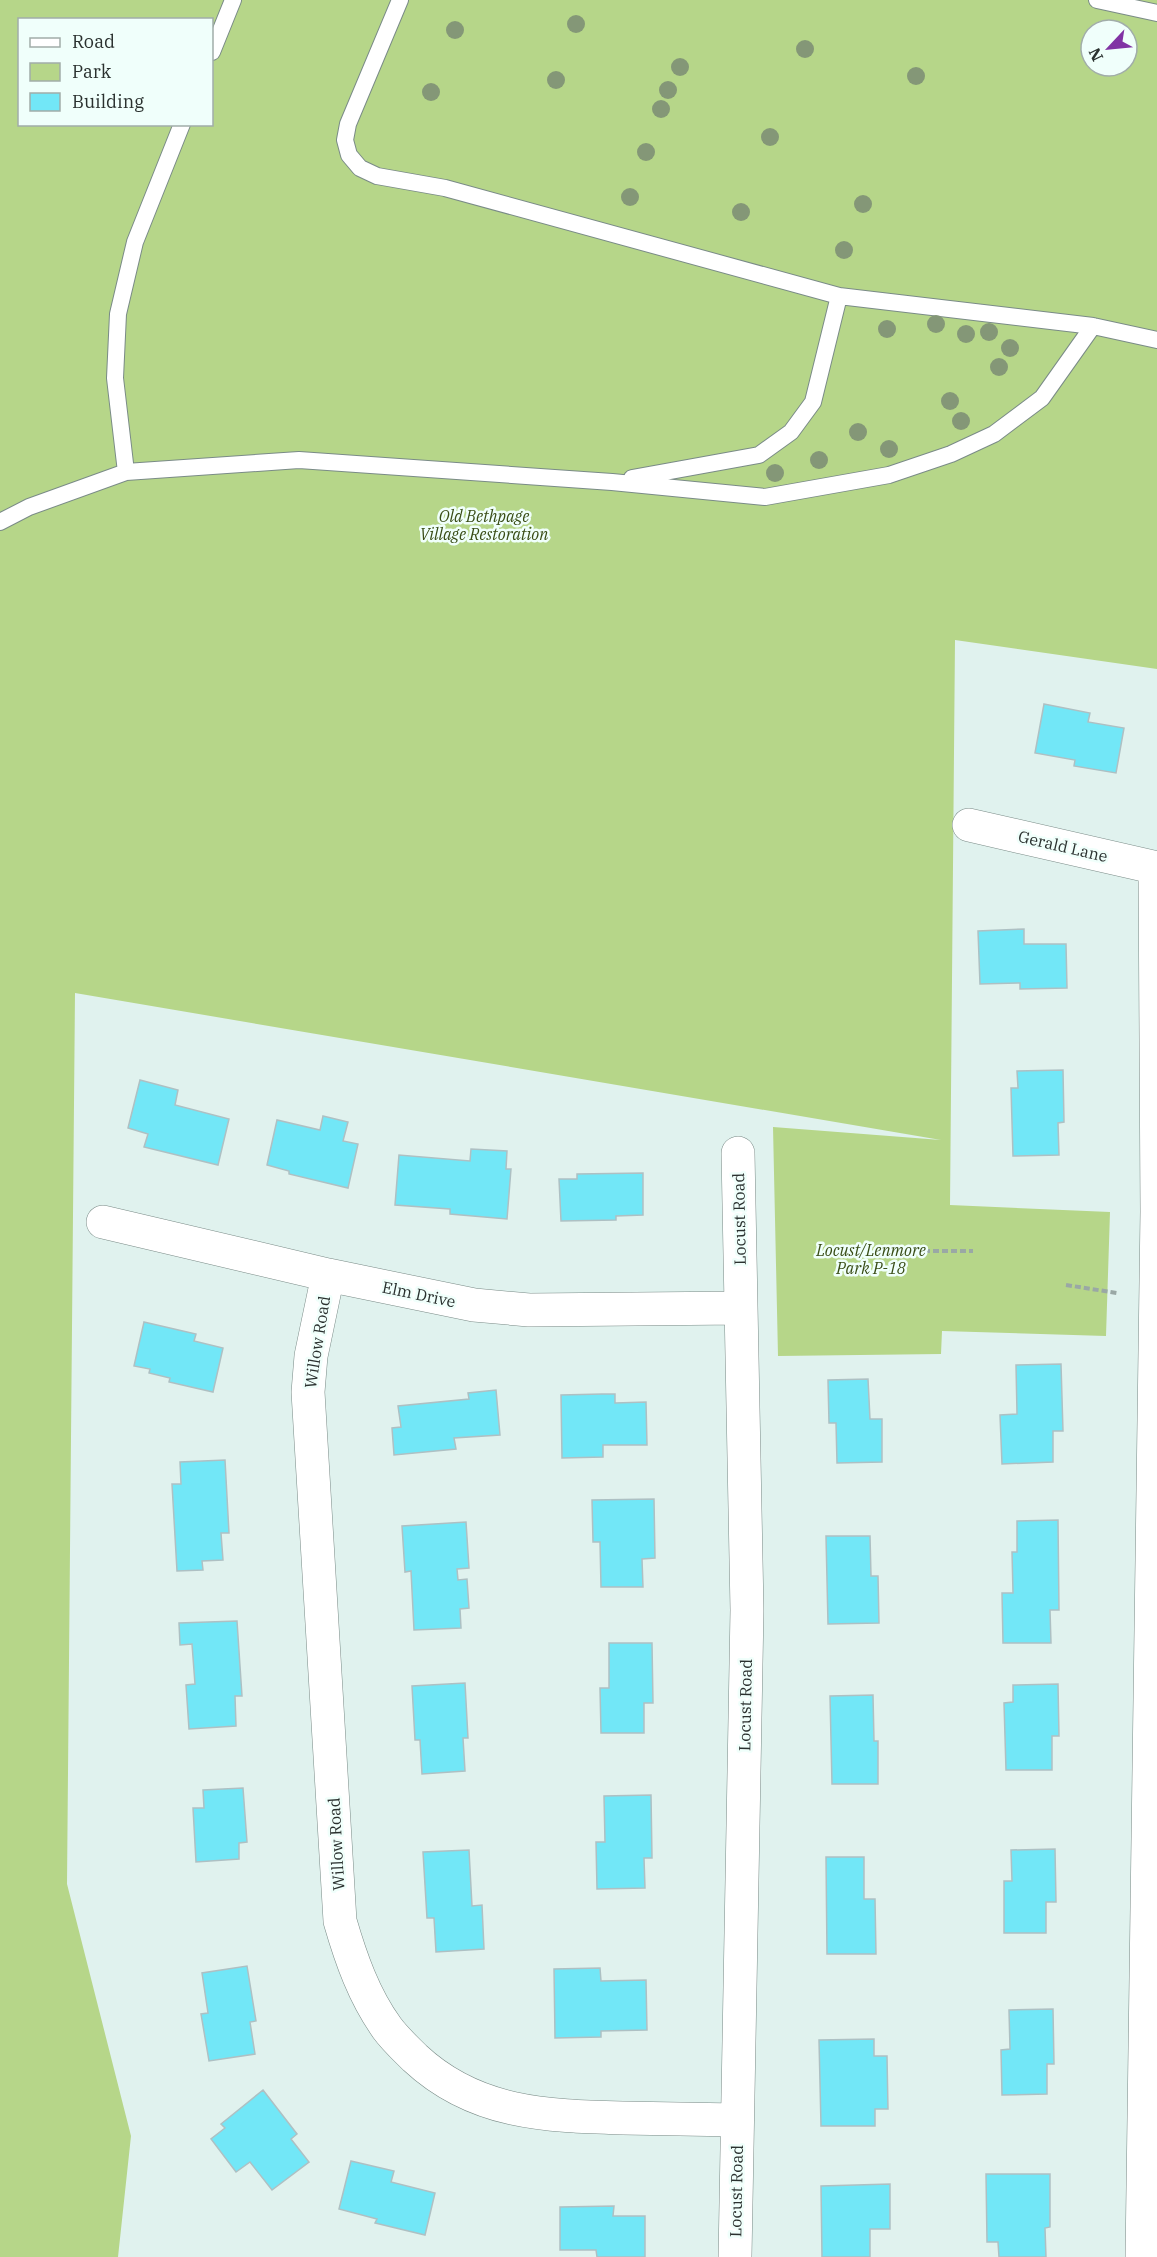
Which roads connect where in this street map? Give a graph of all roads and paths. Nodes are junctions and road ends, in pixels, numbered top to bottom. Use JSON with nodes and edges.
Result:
{"nodes":[{"id":1,"x":232,"y":0,"type":"edge"},
{"id":2,"x":400,"y":0,"type":"edge"},
{"id":3,"x":1097,"y":0,"type":"edge"},
{"id":4,"x":1157,"y":13,"type":"edge"},
{"id":5,"x":213,"y":49,"type":"edge"},
{"id":6,"x":181,"y":126,"type":"edge"},
{"id":7,"x":839,"y":296,"type":"junction"},
{"id":8,"x":1093,"y":326,"type":"junction"},
{"id":9,"x":1157,"y":340,"type":"edge"},
{"id":10,"x":126,"y":472,"type":"junction"},
{"id":11,"x":612,"y":482,"type":"junction"},
{"id":12,"x":0,"y":522,"type":"edge"},
{"id":13,"x":969,"y":825,"type":"dead end"},
{"id":14,"x":1156,"y":868,"type":"edge"},
{"id":15,"x":738,"y":1153,"type":"dead end"},
{"id":16,"x":103,"y":1222,"type":"dead end"},
{"id":17,"x":897,"y":1251,"type":"dead end"},
{"id":18,"x":973,"y":1251,"type":"dead end"},
{"id":19,"x":328,"y":1275,"type":"junction"},
{"id":20,"x":1066,"y":1286,"type":"dead end"},
{"id":21,"x":1117,"y":1293,"type":"dead end"},
{"id":22,"x":741,"y":1308,"type":"junction"},
{"id":23,"x":737,"y":2120,"type":"junction"},
{"id":24,"x":735,"y":2257,"type":"edge"},
{"id":25,"x":1142,"y":2257,"type":"edge"}],
"edges":[{"from":1,"to":5,"type":"lane"},
{"from":2,"to":7,"type":"lane"},
{"from":3,"to":4,"type":"lane"},
{"from":6,"to":10,"type":"lane"},
{"from":7,"to":8,"type":"lane"},
{"from":7,"to":11,"type":"lane"},
{"from":8,"to":9,"type":"lane"},
{"from":8,"to":11,"type":"lane"},
{"from":10,"to":11,"type":"lane"},
{"from":10,"to":12,"type":"lane"},
{"from":13,"to":14,"type":"street","name":"Gerald Lane"},
{"from":14,"to":25,"type":"street"},
{"from":15,"to":22,"type":"street","name":"Locust Road"},
{"from":16,"to":19,"type":"street","name":"Elm Drive"},
{"from":17,"to":18,"type":"path"},
{"from":19,"to":22,"type":"street","name":"Elm Drive"},
{"from":19,"to":23,"type":"street","name":"Willow Road"},
{"from":20,"to":21,"type":"path"},
{"from":22,"to":23,"type":"street","name":"Locust Road"},
{"from":23,"to":24,"type":"street","name":"Locust Road"}]}
